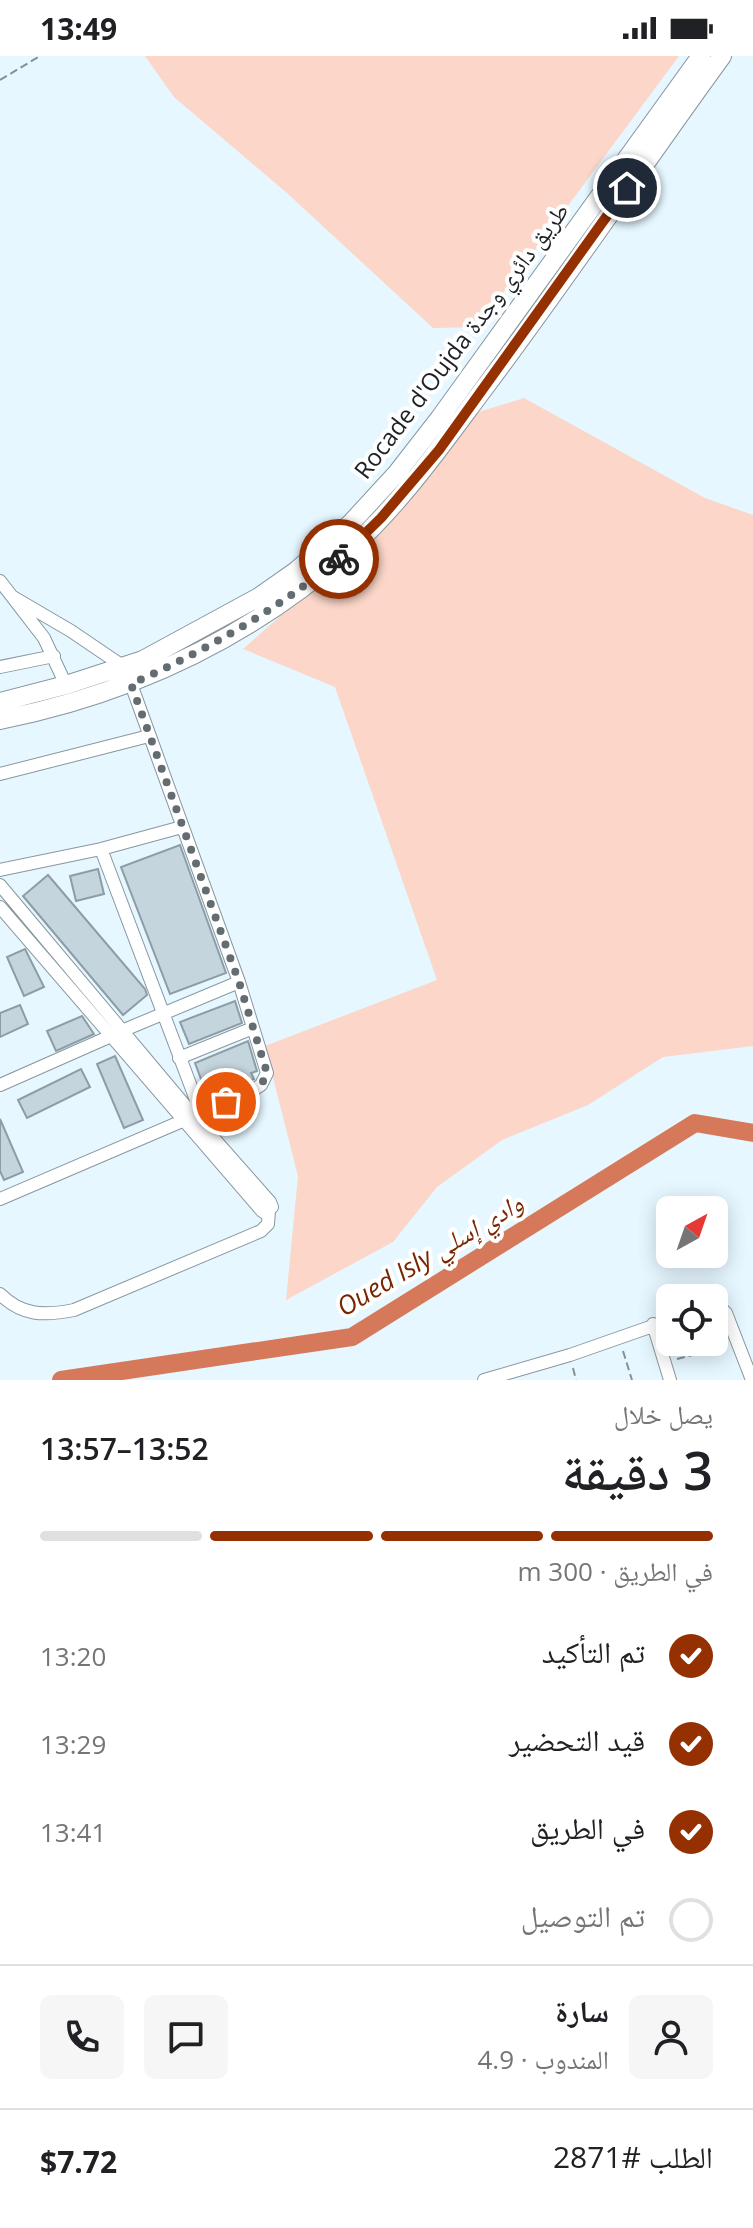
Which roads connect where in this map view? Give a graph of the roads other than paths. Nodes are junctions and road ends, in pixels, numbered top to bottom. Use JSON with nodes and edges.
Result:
{"nodes":[{"id":1,"x":701,"y":56,"type":"edge"},
{"id":2,"x":722,"y":56,"type":"edge"},
{"id":3,"x":0,"y":581,"type":"edge"},
{"id":4,"x":13,"y":597,"type":"junction"},
{"id":5,"x":54,"y":656,"type":"junction"},
{"id":6,"x":0,"y":667,"type":"edge"},
{"id":7,"x":127,"y":676,"type":"junction"},
{"id":8,"x":66,"y":685,"type":"junction"},
{"id":9,"x":0,"y":702,"type":"edge"},
{"id":10,"x":0,"y":720,"type":"edge"},
{"id":11,"x":149,"y":736,"type":"junction"},
{"id":12,"x":0,"y":774,"type":"edge"},
{"id":13,"x":182,"y":827,"type":"junction"},
{"id":14,"x":101,"y":849,"type":"junction"},
{"id":15,"x":0,"y":870,"type":"edge"},
{"id":16,"x":0,"y":885,"type":"edge"},
{"id":17,"x":0,"y":907,"type":"edge"},
{"id":18,"x":239,"y":982,"type":"junction"},
{"id":19,"x":162,"y":1014,"type":"junction"},
{"id":20,"x":253,"y":1028,"type":"junction"},
{"id":21,"x":124,"y":1030,"type":"junction"},
{"id":22,"x":111,"y":1036,"type":"junction"},
{"id":23,"x":179,"y":1058,"type":"junction"},
{"id":24,"x":0,"y":1085,"type":"edge"},
{"id":25,"x":193,"y":1117,"type":"junction"},
{"id":26,"x":0,"y":1199,"type":"edge"},
{"id":27,"x":0,"y":1294,"type":"edge"},
{"id":28,"x":728,"y":1318,"type":"edge"},
{"id":29,"x":656,"y":1323,"type":"edge"},
{"id":30,"x":653,"y":1324,"type":"junction"},
{"id":31,"x":484,"y":1380,"type":"edge"},
{"id":32,"x":670,"y":1380,"type":"edge"},
{"id":33,"x":752,"y":1380,"type":"edge"}],
"edges":[{"from":1,"to":7,"type":"highway","name":"Rocade d'Oujda طريق دائري وجدة"},
{"from":2,"to":7,"type":"highway","name":"Rocade d'Oujda طريق دائري وجدة"},
{"from":3,"to":4,"type":"street"},
{"from":4,"to":5,"type":"street"},
{"from":4,"to":7,"type":"street"},
{"from":5,"to":6,"type":"street"},
{"from":5,"to":8,"type":"street"},
{"from":7,"to":8,"type":"highway","name":"Rocade d'Oujda طريق دائري وجدة"},
{"from":7,"to":10,"type":"highway","name":"Rocade d'Oujda طريق دائري وجدة"},
{"from":7,"to":11,"type":"street"},
{"from":8,"to":9,"type":"highway","name":"Rocade d'Oujda طريق دائري وجدة"},
{"from":11,"to":12,"type":"street"},
{"from":11,"to":13,"type":"street"},
{"from":13,"to":14,"type":"street"},
{"from":13,"to":18,"type":"street"},
{"from":14,"to":15,"type":"street"},
{"from":14,"to":19,"type":"street"},
{"from":16,"to":21,"type":"street"},
{"from":17,"to":22,"type":"street"},
{"from":18,"to":19,"type":"street"},
{"from":18,"to":20,"type":"street"},
{"from":19,"to":21,"type":"street"},
{"from":19,"to":23,"type":"street"},
{"from":20,"to":23,"type":"street"},
{"from":20,"to":25,"type":"street"},
{"from":21,"to":25,"type":"street"},
{"from":22,"to":24,"type":"street"},
{"from":22,"to":25,"type":"street"},
{"from":23,"to":25,"type":"street"},
{"from":25,"to":26,"type":"street"},
{"from":25,"to":27,"type":"street"},
{"from":28,"to":33,"type":"street"},
{"from":29,"to":30,"type":"street"},
{"from":30,"to":31,"type":"street"},
{"from":30,"to":32,"type":"street"}]}
